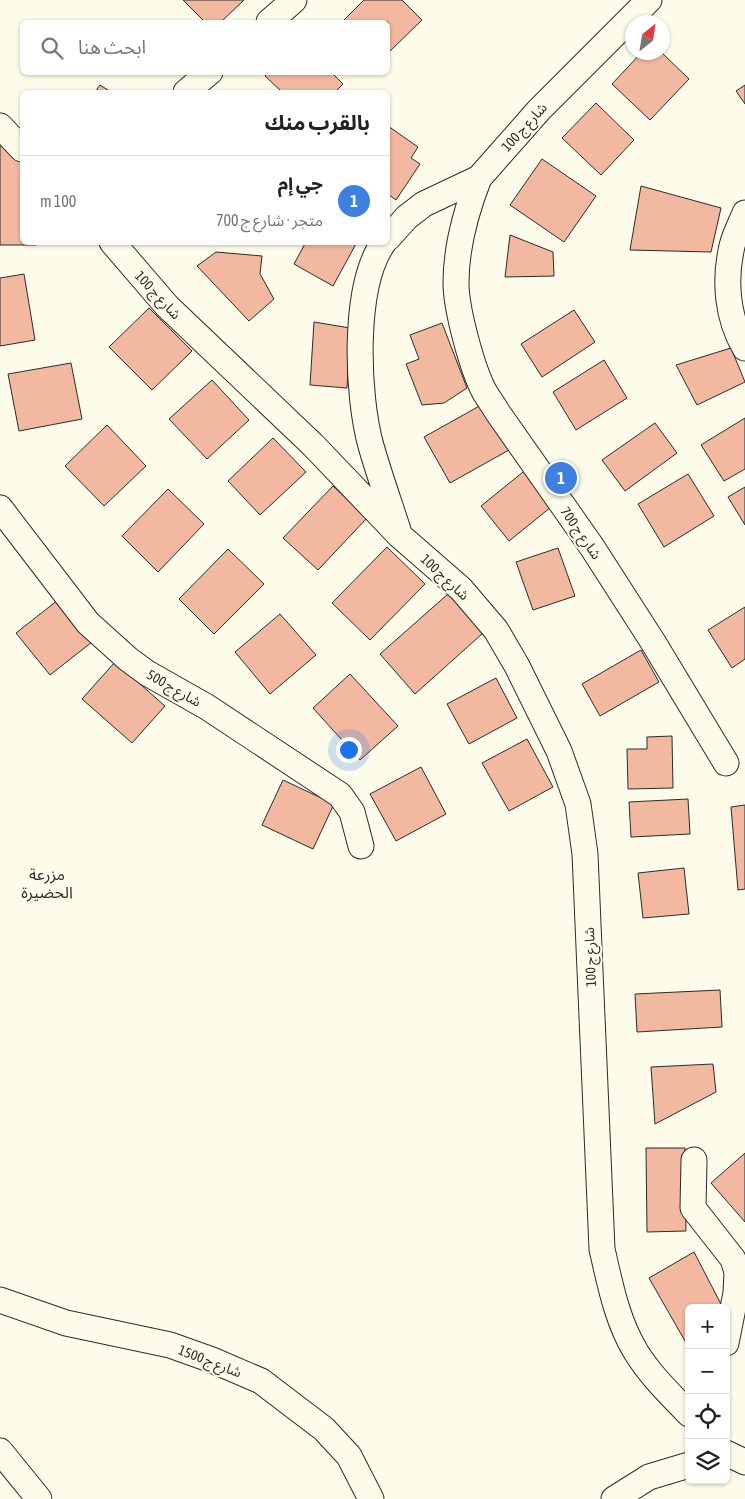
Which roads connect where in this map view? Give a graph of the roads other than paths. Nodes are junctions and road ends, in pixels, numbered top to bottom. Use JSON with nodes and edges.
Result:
{"nodes":[{"id":1,"x":294,"y":0,"type":"edge"},
{"id":2,"x":649,"y":0,"type":"edge"},
{"id":3,"x":270,"y":20,"type":"edge"},
{"id":4,"x":206,"y":75,"type":"edge"},
{"id":5,"x":188,"y":90,"type":"edge"},
{"id":6,"x":0,"y":126,"type":"edge"},
{"id":7,"x":20,"y":147,"type":"edge"},
{"id":8,"x":479,"y":178,"type":"junction"},
{"id":9,"x":745,"y":213,"type":"edge"},
{"id":10,"x":390,"y":236,"type":"edge"},
{"id":11,"x":115,"y":245,"type":"edge"},
{"id":12,"x":382,"y":245,"type":"edge"},
{"id":13,"x":745,"y":348,"type":"edge"},
{"id":14,"x":0,"y":508,"type":"edge"},
{"id":15,"x":399,"y":535,"type":"junction"},
{"id":16,"x":726,"y":763,"type":"dead end"},
{"id":17,"x":361,"y":846,"type":"dead end"},
{"id":18,"x":694,"y":1160,"type":"dead end"},
{"id":19,"x":0,"y":1300,"type":"edge"},
{"id":20,"x":730,"y":1323,"type":"edge"},
{"id":21,"x":685,"y":1410,"type":"edge"},
{"id":22,"x":0,"y":1451,"type":"edge"},
{"id":23,"x":685,"y":1466,"type":"edge"},
{"id":24,"x":39,"y":1499,"type":"edge"},
{"id":25,"x":371,"y":1499,"type":"edge"},
{"id":26,"x":614,"y":1499,"type":"edge"}],
"edges":[{"from":1,"to":3,"type":"street"},
{"from":2,"to":8,"type":"street","name":"شارع ج 100"},
{"from":4,"to":5,"type":"street"},
{"from":6,"to":7,"type":"street"},
{"from":8,"to":10,"type":"street","name":"شارع ج 100"},
{"from":8,"to":16,"type":"street","name":"شارع ج 700"},
{"from":9,"to":13,"type":"street"},
{"from":11,"to":15,"type":"street","name":"شارع ج 100"},
{"from":12,"to":15,"type":"street"},
{"from":14,"to":17,"type":"street","name":"شارع ج 500"},
{"from":15,"to":21,"type":"street","name":"شارع ج 100"},
{"from":18,"to":20,"type":"street"},
{"from":19,"to":25,"type":"street","name":"شارع ج 1500"},
{"from":22,"to":24,"type":"street"},
{"from":23,"to":26,"type":"street"}]}
